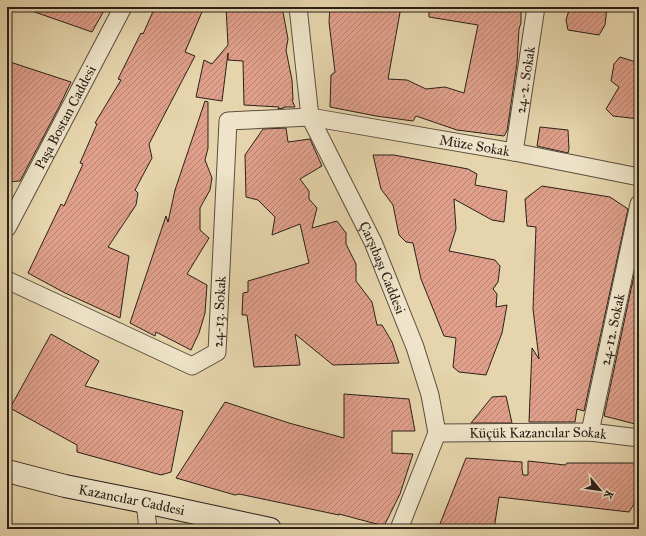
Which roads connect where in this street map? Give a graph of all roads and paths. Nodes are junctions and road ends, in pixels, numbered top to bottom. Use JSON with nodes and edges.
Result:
{"nodes":[{"id":1,"x":122,"y":7,"type":"edge"},
{"id":2,"x":298,"y":7,"type":"edge"},
{"id":3,"x":536,"y":7,"type":"edge"},
{"id":4,"x":310,"y":117,"type":"junction"},
{"id":5,"x":514,"y":152,"type":"junction"},
{"id":6,"x":639,"y":177,"type":"edge"},
{"id":7,"x":639,"y":204,"type":"edge"},
{"id":8,"x":7,"y":228,"type":"edge"},
{"id":9,"x":7,"y":280,"type":"edge"},
{"id":10,"x":590,"y":432,"type":"junction"},
{"id":11,"x":437,"y":433,"type":"junction"},
{"id":12,"x":639,"y":438,"type":"edge"},
{"id":13,"x":7,"y":471,"type":"edge"},
{"id":14,"x":7,"y":484,"type":"edge"},
{"id":15,"x":64,"y":486,"type":"junction"},
{"id":16,"x":145,"y":502,"type":"junction"},
{"id":17,"x":148,"y":529,"type":"edge"},
{"id":18,"x":270,"y":529,"type":"edge"},
{"id":19,"x":399,"y":529,"type":"edge"}],
"edges":[{"from":1,"to":8,"type":"street","name":"Paşa Bostan Caddesi"},
{"from":2,"to":4,"type":"street","name":"Çarşıbaşı Caddesi"},
{"from":3,"to":5,"type":"street","name":"24-2. Sokak"},
{"from":4,"to":5,"type":"street","name":"Müze Sokak"},
{"from":4,"to":9,"type":"street","name":"24-13. Sokak"},
{"from":4,"to":11,"type":"street","name":"Çarşıbaşı Caddesi"},
{"from":5,"to":6,"type":"street","name":"Müze Sokak"},
{"from":7,"to":10,"type":"street","name":"24-12. Sokak"},
{"from":10,"to":11,"type":"street","name":"Küçük Kazancılar Sokak"},
{"from":10,"to":12,"type":"street","name":"Küçük Kazancılar Sokak"},
{"from":11,"to":19,"type":"street"},
{"from":13,"to":15,"type":"main road","name":"Kazancılar Caddesi"},
{"from":14,"to":15,"type":"main road","name":"Kazancılar Caddesi"},
{"from":15,"to":16,"type":"main road","name":"Kazancılar Caddesi"},
{"from":16,"to":17,"type":"street"},
{"from":16,"to":18,"type":"main road","name":"Kazancılar Caddesi"}]}
